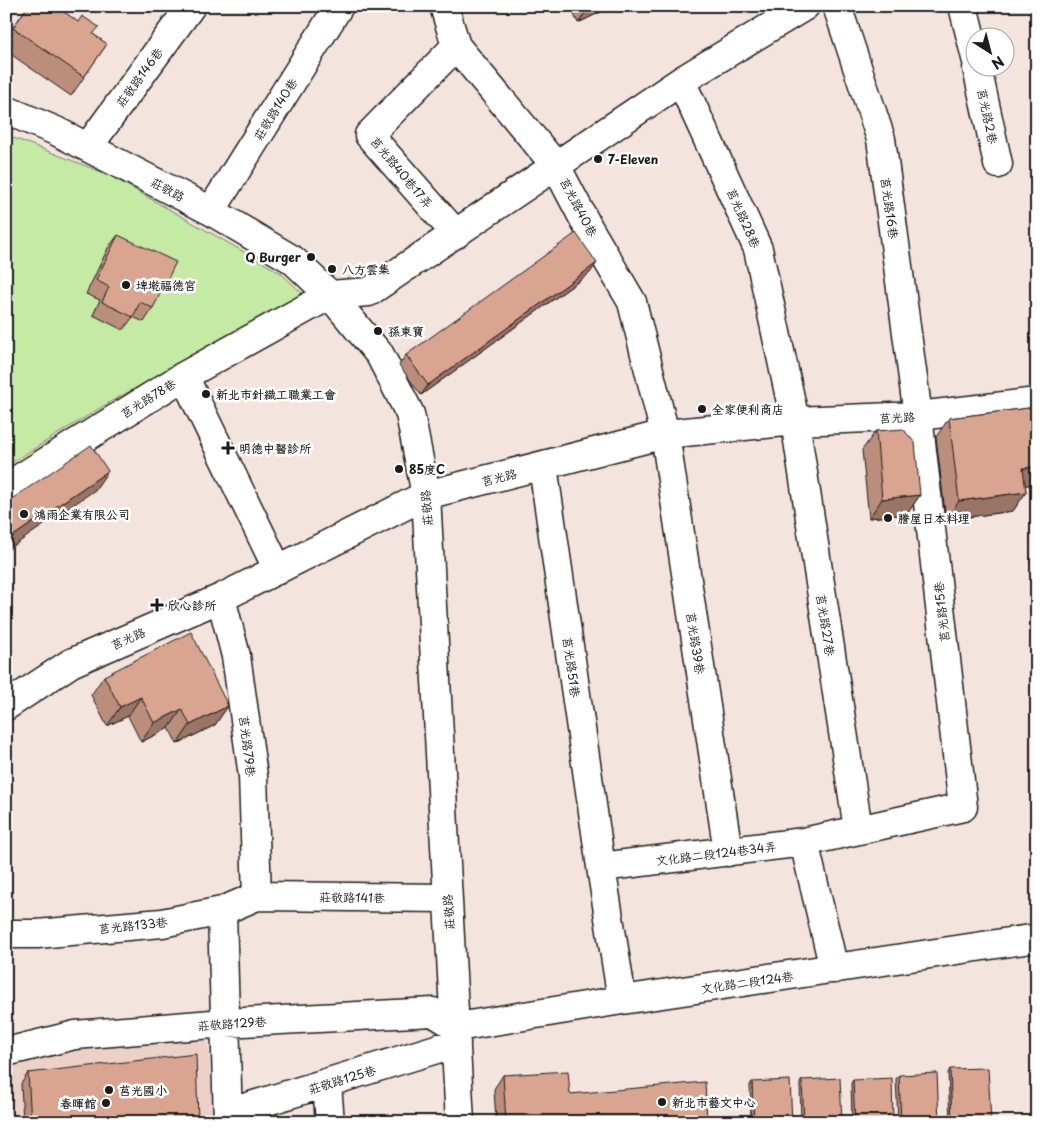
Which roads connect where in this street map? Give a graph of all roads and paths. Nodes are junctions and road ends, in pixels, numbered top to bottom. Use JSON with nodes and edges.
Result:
{"nodes":[{"id":1,"x":191,"y":6,"type":"edge"},
{"id":2,"x":339,"y":6,"type":"edge"},
{"id":3,"x":444,"y":6,"type":"edge"},
{"id":4,"x":804,"y":6,"type":"edge"},
{"id":5,"x":837,"y":6,"type":"edge"},
{"id":6,"x":963,"y":6,"type":"edge"},
{"id":7,"x":968,"y":28,"type":"edge"},
{"id":8,"x":456,"y":46,"type":"junction"},
{"id":9,"x":979,"y":78,"type":"edge"},
{"id":10,"x":681,"y":81,"type":"junction"},
{"id":11,"x":6,"y":110,"type":"edge"},
{"id":12,"x":88,"y":147,"type":"junction"},
{"id":13,"x":998,"y":164,"type":"dead end"},
{"id":14,"x":556,"y":166,"type":"junction"},
{"id":15,"x":211,"y":211,"type":"junction"},
{"id":16,"x":588,"y":227,"type":"junction"},
{"id":17,"x":456,"y":234,"type":"junction"},
{"id":18,"x":564,"y":244,"type":"edge"},
{"id":19,"x":330,"y":295,"type":"junction"},
{"id":20,"x":413,"y":356,"type":"edge"},
{"id":21,"x":389,"y":373,"type":"junction"},
{"id":22,"x":184,"y":376,"type":"junction"},
{"id":23,"x":1037,"y":402,"type":"edge"},
{"id":24,"x":918,"y":416,"type":"junction"},
{"id":25,"x":794,"y":421,"type":"junction"},
{"id":26,"x":665,"y":434,"type":"junction"},
{"id":27,"x":543,"y":466,"type":"junction"},
{"id":28,"x":6,"y":487,"type":"edge"},
{"id":29,"x":426,"y":495,"type":"junction"},
{"id":30,"x":278,"y":570,"type":"junction"},
{"id":31,"x":220,"y":598,"type":"junction"},
{"id":32,"x":6,"y":706,"type":"edge"},
{"id":33,"x":963,"y":807,"type":"joint"},
{"id":34,"x":858,"y":829,"type":"junction"},
{"id":35,"x":804,"y":842,"type":"junction"},
{"id":36,"x":728,"y":852,"type":"junction"},
{"id":37,"x":601,"y":867,"type":"junction"},
{"id":38,"x":257,"y":896,"type":"junction"},
{"id":39,"x":446,"y":898,"type":"junction"},
{"id":40,"x":222,"y":911,"type":"junction"},
{"id":41,"x":6,"y":934,"type":"edge"},
{"id":42,"x":1037,"y":938,"type":"edge"},
{"id":43,"x":834,"y":969,"type":"junction"},
{"id":44,"x":622,"y":1000,"type":"junction"},
{"id":45,"x":225,"y":1023,"type":"junction"},
{"id":46,"x":456,"y":1035,"type":"junction"},
{"id":47,"x":6,"y":1052,"type":"edge"},
{"id":48,"x":327,"y":1085,"type":"junction"},
{"id":49,"x":228,"y":1118,"type":"edge"},
{"id":50,"x":330,"y":1122,"type":"edge"},
{"id":51,"x":460,"y":1122,"type":"edge"}],
"edges":[{"from":1,"to":12,"type":"street","name":"莊敬路146巷"},
{"from":2,"to":15,"type":"street","name":"莊敬路140巷"},
{"from":3,"to":8,"type":"street","name":"莒光路40巷"},
{"from":4,"to":10,"type":"street"},
{"from":5,"to":24,"type":"street","name":"莒光路16巷"},
{"from":6,"to":7,"type":"street"},
{"from":8,"to":14,"type":"street","name":"莒光路40巷"},
{"from":8,"to":17,"type":"street","name":"莒光路40巷17弄"},
{"from":9,"to":13,"type":"street","name":"莒光路2巷"},
{"from":10,"to":14,"type":"street"},
{"from":10,"to":25,"type":"street","name":"莒光路28巷"},
{"from":11,"to":12,"type":"street","name":"莊敬路"},
{"from":12,"to":15,"type":"street","name":"莊敬路"},
{"from":14,"to":16,"type":"street","name":"莒光路40巷"},
{"from":14,"to":17,"type":"street"},
{"from":15,"to":19,"type":"street","name":"莊敬路"},
{"from":16,"to":18,"type":"street"},
{"from":16,"to":26,"type":"street","name":"莒光路40巷"},
{"from":17,"to":19,"type":"street"},
{"from":19,"to":21,"type":"street","name":"莊敬路"},
{"from":19,"to":22,"type":"street"},
{"from":20,"to":21,"type":"street"},
{"from":21,"to":29,"type":"street","name":"莊敬路"},
{"from":22,"to":28,"type":"street","name":"莒光路78巷"},
{"from":22,"to":30,"type":"street","name":"莒光路78巷"},
{"from":23,"to":24,"type":"street","name":"莒光路"},
{"from":24,"to":25,"type":"street","name":"莒光路"},
{"from":24,"to":33,"type":"street","name":"莒光路15巷"},
{"from":25,"to":26,"type":"street","name":"莒光路"},
{"from":25,"to":34,"type":"street","name":"莒光路27巷"},
{"from":26,"to":27,"type":"street","name":"莒光路"},
{"from":26,"to":36,"type":"street","name":"莒光路39巷"},
{"from":27,"to":29,"type":"street","name":"莒光路"},
{"from":27,"to":37,"type":"street","name":"莒光路51巷"},
{"from":29,"to":30,"type":"street","name":"莒光路"},
{"from":29,"to":39,"type":"street","name":"莊敬路"},
{"from":30,"to":31,"type":"street","name":"莒光路"},
{"from":31,"to":32,"type":"street","name":"莒光路"},
{"from":31,"to":38,"type":"street","name":"莒光路79巷"},
{"from":33,"to":34,"type":"street","name":"文化路二段124巷34弄"},
{"from":34,"to":35,"type":"street","name":"文化路二段124巷34弄"},
{"from":35,"to":36,"type":"street","name":"文化路二段124巷34弄"},
{"from":35,"to":43,"type":"street"},
{"from":36,"to":37,"type":"street","name":"文化路二段124巷34弄"},
{"from":37,"to":44,"type":"street"},
{"from":38,"to":39,"type":"street","name":"莊敬路141巷"},
{"from":38,"to":40,"type":"street","name":"莒光路133巷"},
{"from":39,"to":46,"type":"street","name":"莊敬路"},
{"from":40,"to":41,"type":"street","name":"莒光路133巷"},
{"from":40,"to":45,"type":"street"},
{"from":42,"to":43,"type":"street","name":"文化路二段124巷"},
{"from":43,"to":44,"type":"street","name":"文化路二段124巷"},
{"from":44,"to":46,"type":"street","name":"文化路二段124巷"},
{"from":45,"to":46,"type":"street","name":"莊敬路129巷"},
{"from":45,"to":47,"type":"street","name":"莊敬路129巷"},
{"from":45,"to":49,"type":"street"},
{"from":46,"to":48,"type":"street","name":"莊敬路125巷"},
{"from":46,"to":51,"type":"street","name":"莊敬路"},
{"from":48,"to":49,"type":"street","name":"莊敬路125巷"},
{"from":48,"to":50,"type":"street"}]}
